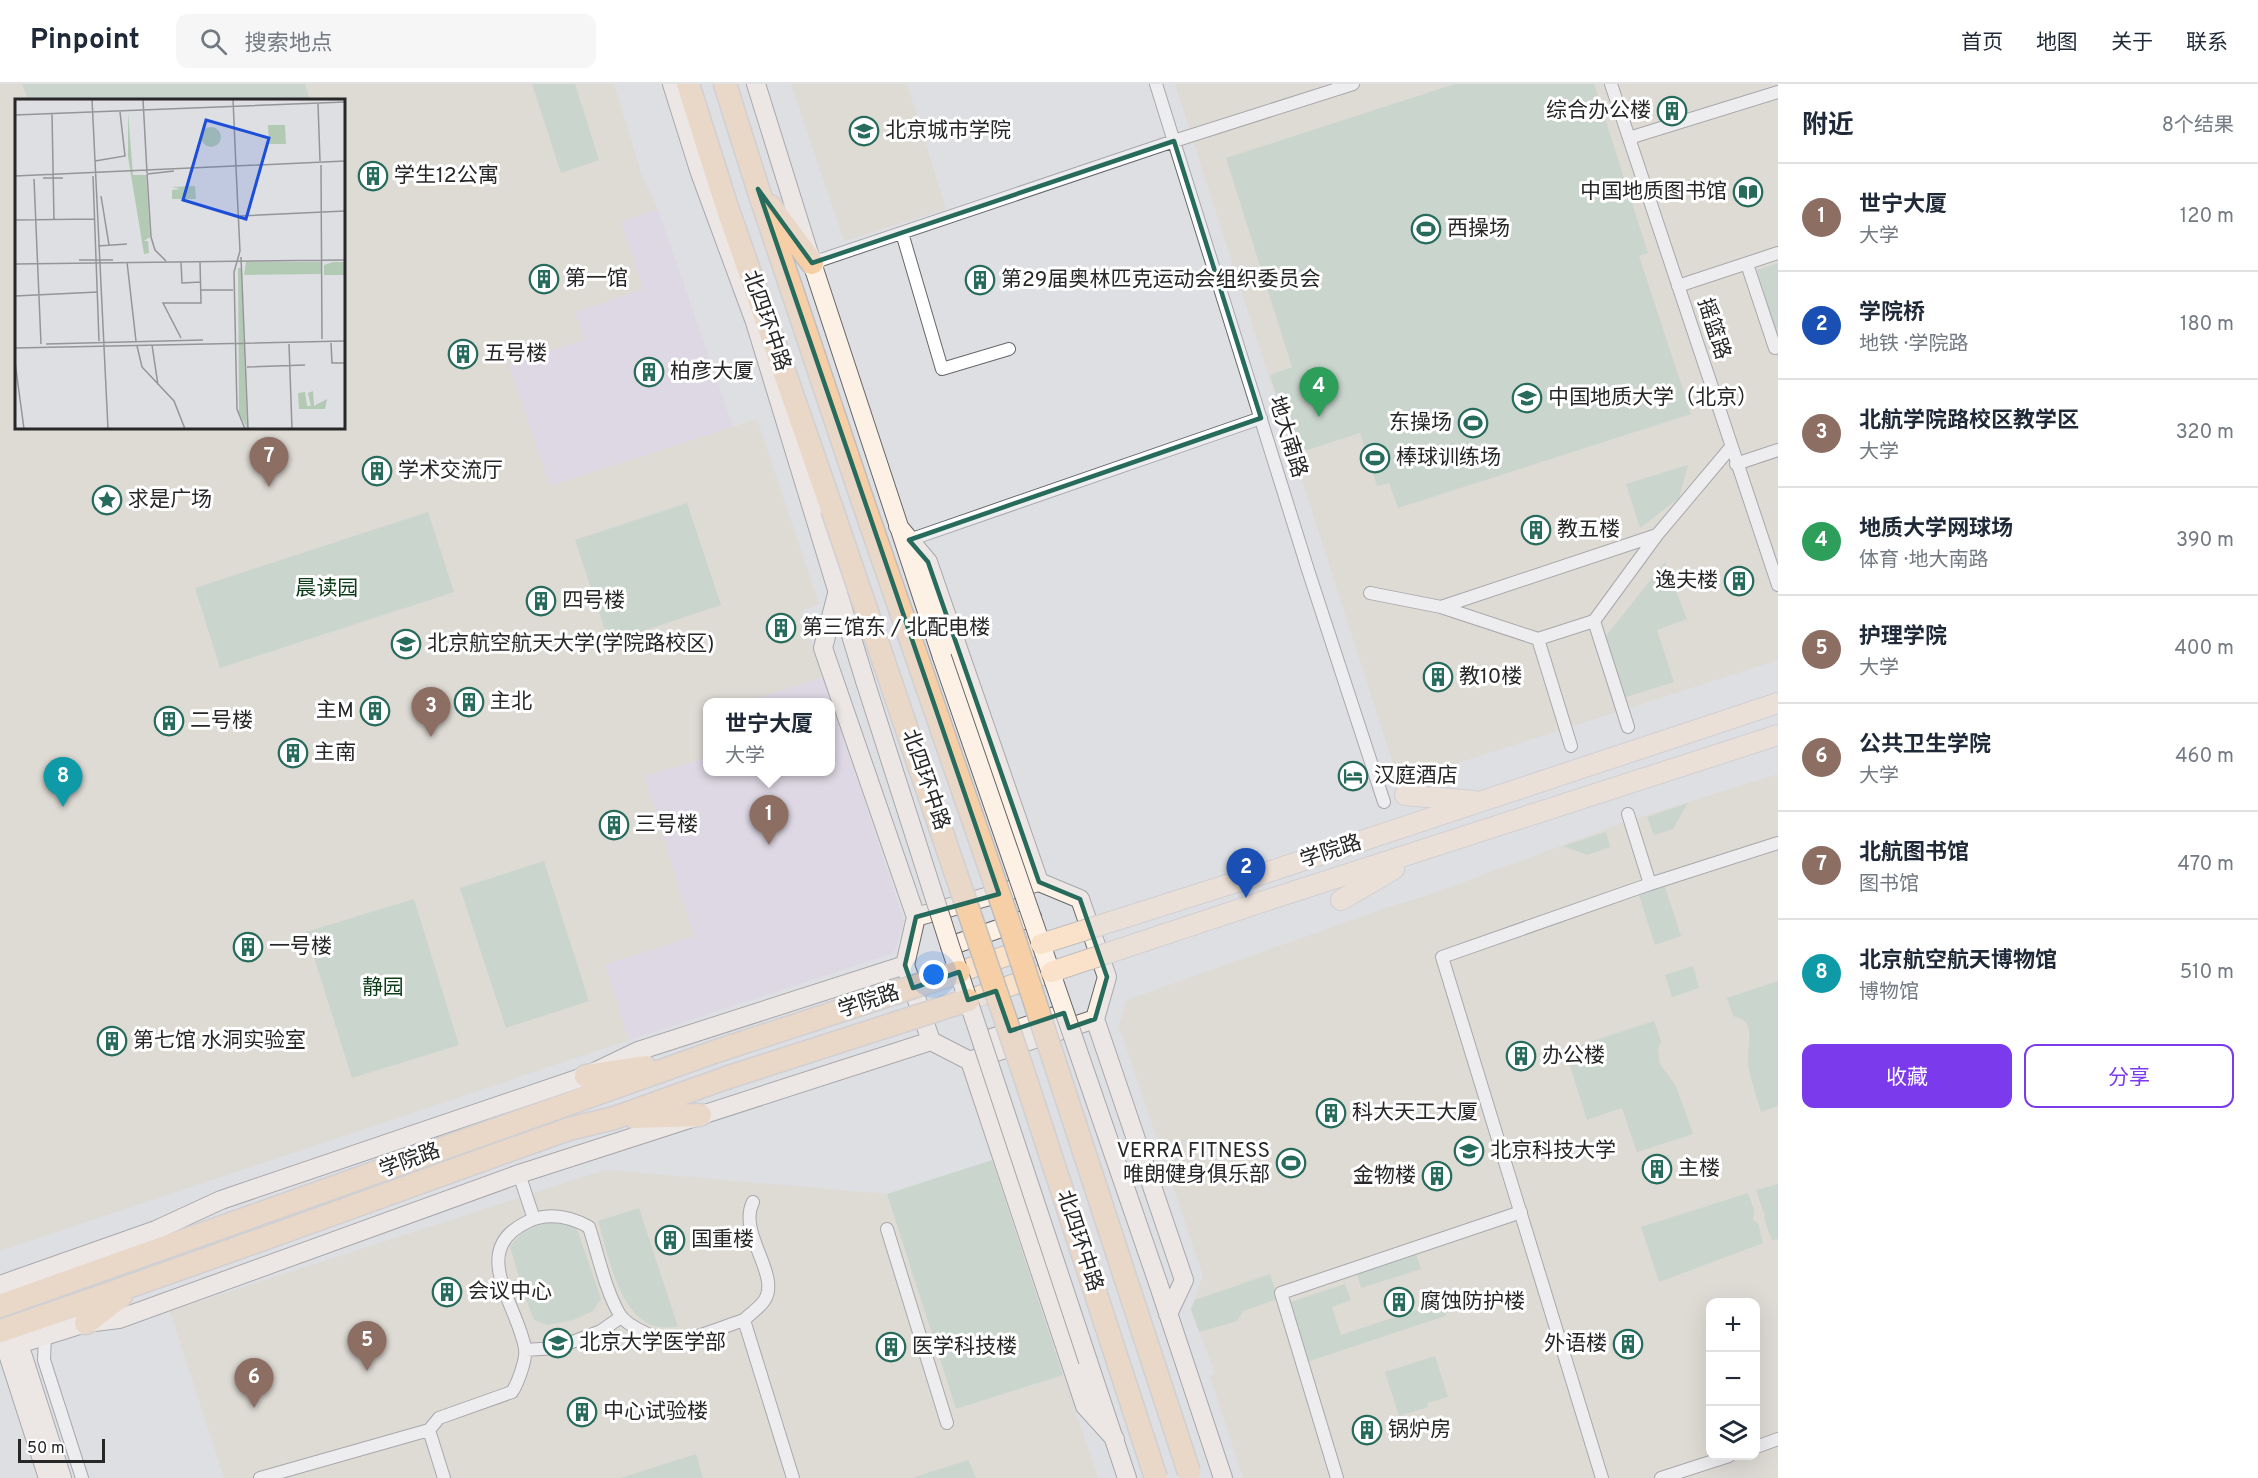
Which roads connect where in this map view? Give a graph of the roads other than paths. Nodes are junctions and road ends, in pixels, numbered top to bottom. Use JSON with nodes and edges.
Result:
{"nodes":[{"id":1,"x":672,"y":84,"type":"edge"},
{"id":2,"x":688,"y":84,"type":"edge"},
{"id":3,"x":725,"y":84,"type":"edge"},
{"id":4,"x":756,"y":84,"type":"edge"},
{"id":5,"x":1156,"y":84,"type":"edge"},
{"id":6,"x":1353,"y":84,"type":"edge"},
{"id":7,"x":1611,"y":84,"type":"edge"},
{"id":8,"x":1778,"y":92,"type":"edge"},
{"id":9,"x":1629,"y":138,"type":"junction"},
{"id":10,"x":1174,"y":141,"type":"junction"},
{"id":11,"x":758,"y":189,"type":"junction"},
{"id":12,"x":726,"y":204,"type":"junction"},
{"id":13,"x":902,"y":233,"type":"junction"},
{"id":14,"x":1778,"y":253,"type":"edge"},
{"id":15,"x":812,"y":263,"type":"junction"},
{"id":16,"x":1747,"y":264,"type":"junction"},
{"id":17,"x":1678,"y":286,"type":"junction"},
{"id":18,"x":755,"y":322,"type":"junction"},
{"id":19,"x":1009,"y":349,"type":"dead end"},
{"id":20,"x":1777,"y":350,"type":"edge"},
{"id":21,"x":1261,"y":418,"type":"junction"},
{"id":22,"x":1731,"y":447,"type":"junction"},
{"id":23,"x":1778,"y":450,"type":"edge"},
{"id":24,"x":1736,"y":464,"type":"junction"},
{"id":25,"x":904,"y":533,"type":"junction"},
{"id":26,"x":1656,"y":535,"type":"junction"},
{"id":27,"x":1778,"y":585,"type":"edge"},
{"id":28,"x":838,"y":590,"type":"junction"},
{"id":29,"x":1370,"y":593,"type":"dead end"},
{"id":30,"x":1442,"y":607,"type":"junction"},
{"id":31,"x":1594,"y":621,"type":"junction"},
{"id":32,"x":1538,"y":639,"type":"junction"},
{"id":33,"x":1778,"y":703,"type":"edge"},
{"id":34,"x":1628,"y":727,"type":"dead end"},
{"id":35,"x":1778,"y":735,"type":"edge"},
{"id":36,"x":1571,"y":746,"type":"dead end"},
{"id":37,"x":1405,"y":795,"type":"dead end"},
{"id":38,"x":1384,"y":802,"type":"dead end"},
{"id":39,"x":1482,"y":802,"type":"junction"},
{"id":40,"x":1628,"y":814,"type":"dead end"},
{"id":41,"x":1778,"y":843,"type":"edge"},
{"id":42,"x":1425,"y":850,"type":"junction"},
{"id":43,"x":1039,"y":882,"type":"junction"},
{"id":44,"x":1650,"y":884,"type":"junction"},
{"id":45,"x":1341,"y":900,"type":"dead end"},
{"id":46,"x":916,"y":917,"type":"junction"},
{"id":47,"x":1032,"y":917,"type":"junction"},
{"id":48,"x":1041,"y":944,"type":"junction"},
{"id":49,"x":950,"y":946,"type":"junction"},
{"id":50,"x":904,"y":965,"type":"junction"},
{"id":51,"x":959,"y":972,"type":"junction"},
{"id":52,"x":1051,"y":972,"type":"junction"},
{"id":53,"x":968,"y":1000,"type":"junction"},
{"id":54,"x":1064,"y":1012,"type":"junction"},
{"id":55,"x":1095,"y":1019,"type":"junction"},
{"id":56,"x":931,"y":1041,"type":"junction"},
{"id":57,"x":982,"y":1041,"type":"junction"},
{"id":58,"x":685,"y":1061,"type":"junction"},
{"id":59,"x":970,"y":1061,"type":"junction"},
{"id":60,"x":586,"y":1076,"type":"junction"},
{"id":61,"x":700,"y":1115,"type":"junction"},
{"id":62,"x":614,"y":1118,"type":"junction"},
{"id":63,"x":519,"y":1174,"type":"junction"},
{"id":64,"x":753,"y":1202,"type":"dead end"},
{"id":65,"x":1521,"y":1212,"type":"junction"},
{"id":66,"x":534,"y":1219,"type":"junction"},
{"id":67,"x":887,"y":1229,"type":"dead end"},
{"id":68,"x":0,"y":1285,"type":"edge"},
{"id":69,"x":135,"y":1285,"type":"junction"},
{"id":70,"x":0,"y":1306,"type":"edge"},
{"id":71,"x":1168,"y":1314,"type":"junction"},
{"id":72,"x":621,"y":1317,"type":"junction"},
{"id":73,"x":744,"y":1320,"type":"junction"},
{"id":74,"x":86,"y":1323,"type":"junction"},
{"id":75,"x":45,"y":1335,"type":"junction"},
{"id":76,"x":6,"y":1343,"type":"edge"},
{"id":77,"x":525,"y":1350,"type":"junction"},
{"id":78,"x":946,"y":1423,"type":"dead end"},
{"id":79,"x":429,"y":1430,"type":"junction"},
{"id":80,"x":1114,"y":1439,"type":"junction"},
{"id":81,"x":1778,"y":1439,"type":"edge"},
{"id":82,"x":1760,"y":1445,"type":"edge"},
{"id":83,"x":1714,"y":1460,"type":"edge"},
{"id":84,"x":1190,"y":1475,"type":"edge"},
{"id":85,"x":48,"y":1478,"type":"edge"},
{"id":86,"x":62,"y":1478,"type":"edge"},
{"id":87,"x":82,"y":1478,"type":"edge"},
{"id":88,"x":260,"y":1478,"type":"edge"},
{"id":89,"x":444,"y":1478,"type":"edge"},
{"id":90,"x":793,"y":1478,"type":"edge"},
{"id":91,"x":1126,"y":1478,"type":"edge"},
{"id":92,"x":1156,"y":1478,"type":"edge"},
{"id":93,"x":1223,"y":1478,"type":"edge"},
{"id":94,"x":1337,"y":1478,"type":"edge"},
{"id":95,"x":1602,"y":1478,"type":"edge"},
{"id":96,"x":1661,"y":1478,"type":"edge"}],
"edges":[{"from":1,"to":18,"type":"street","name":"北四环中路"},
{"from":2,"to":12,"type":"highway","name":"北四环中路"},
{"from":3,"to":11,"type":"highway","name":"北四环中路"},
{"from":4,"to":15,"type":"street"},
{"from":5,"to":10,"type":"street","name":"地大南路"},
{"from":6,"to":10,"type":"street"},
{"from":7,"to":9,"type":"street","name":"摇篮路"},
{"from":8,"to":9,"type":"street"},
{"from":9,"to":17,"type":"street","name":"摇篮路"},
{"from":10,"to":13,"type":"street"},
{"from":10,"to":21,"type":"street","name":"地大南路"},
{"from":11,"to":15,"type":"highway"},
{"from":11,"to":84,"type":"highway","name":"北四环中路","bridge":true},
{"from":12,"to":18,"type":"highway"},
{"from":12,"to":92,"type":"highway","name":"北四环中路","bridge":true},
{"from":13,"to":15,"type":"street"},
{"from":13,"to":19,"type":"street"},
{"from":14,"to":16,"type":"street"},
{"from":15,"to":25,"type":"street"},
{"from":16,"to":17,"type":"street"},
{"from":16,"to":20,"type":"street"},
{"from":17,"to":22,"type":"street","name":"摇篮路"},
{"from":18,"to":28,"type":"street","name":"北四环中路"},
{"from":21,"to":25,"type":"street"},
{"from":21,"to":38,"type":"street","name":"地大南路"},
{"from":22,"to":24,"type":"street","name":"摇篮路"},
{"from":22,"to":26,"type":"street"},
{"from":23,"to":24,"type":"street"},
{"from":24,"to":27,"type":"street","name":"摇篮路"},
{"from":25,"to":43,"type":"street"},
{"from":25,"to":47,"type":"street","bridge":true},
{"from":26,"to":30,"type":"street"},
{"from":26,"to":31,"type":"street"},
{"from":28,"to":46,"type":"street"},
{"from":28,"to":49,"type":"street","name":"北四环中路","bridge":true},
{"from":29,"to":30,"type":"street"},
{"from":30,"to":32,"type":"street"},
{"from":31,"to":32,"type":"street"},
{"from":31,"to":34,"type":"street"},
{"from":32,"to":36,"type":"street"},
{"from":33,"to":39,"type":"main road","name":"学院路"},
{"from":35,"to":42,"type":"main road","name":"学院路"},
{"from":37,"to":39,"type":"main road"},
{"from":39,"to":48,"type":"main road","name":"学院路","bridge":true},
{"from":40,"to":44,"type":"street"},
{"from":41,"to":44,"type":"street"},
{"from":42,"to":45,"type":"main road"},
{"from":42,"to":52,"type":"main road","name":"学院路","bridge":true},
{"from":43,"to":46,"type":"street"},
{"from":43,"to":55,"type":"street"},
{"from":44,"to":65,"type":"street"},
{"from":46,"to":50,"type":"street"},
{"from":47,"to":48,"type":"street","bridge":true},
{"from":47,"to":49,"type":"street","bridge":true},
{"from":48,"to":51,"type":"main road","name":"学院路","bridge":true},
{"from":48,"to":52,"type":"street","bridge":true},
{"from":49,"to":51,"type":"street","name":"北四环中路","bridge":true},
{"from":50,"to":56,"type":"street"},
{"from":50,"to":60,"type":"street","name":"学院路"},
{"from":51,"to":53,"type":"street","name":"北四环中路","bridge":true},
{"from":51,"to":58,"type":"highway","name":"学院路","bridge":true},
{"from":52,"to":53,"type":"main road","name":"学院路","bridge":true},
{"from":52,"to":54,"type":"street","bridge":true},
{"from":53,"to":57,"type":"street","name":"北四环中路","bridge":true},
{"from":53,"to":62,"type":"highway","name":"学院路","bridge":true},
{"from":54,"to":57,"type":"street","bridge":true},
{"from":54,"to":71,"type":"street","bridge":true},
{"from":55,"to":59,"type":"street"},
{"from":55,"to":71,"type":"street"},
{"from":56,"to":59,"type":"street"},
{"from":56,"to":61,"type":"street"},
{"from":57,"to":80,"type":"street","name":"北四环中路","bridge":true},
{"from":58,"to":60,"type":"highway"},
{"from":58,"to":70,"type":"highway","name":"学院路"},
{"from":59,"to":80,"type":"street"},
{"from":60,"to":68,"type":"street","name":"学院路"},
{"from":61,"to":62,"type":"highway"},
{"from":61,"to":63,"type":"street"},
{"from":62,"to":69,"type":"highway","name":"学院路"},
{"from":63,"to":66,"type":"street"},
{"from":63,"to":74,"type":"street"},
{"from":64,"to":73,"type":"street"},
{"from":65,"to":94,"type":"street"},
{"from":65,"to":95,"type":"street"},
{"from":66,"to":72,"type":"street"},
{"from":66,"to":77,"type":"street"},
{"from":67,"to":78,"type":"street"},
{"from":69,"to":74,"type":"highway"},
{"from":69,"to":76,"type":"highway","name":"学院路"},
{"from":71,"to":93,"type":"street"},
{"from":72,"to":73,"type":"street"},
{"from":72,"to":77,"type":"street"},
{"from":73,"to":90,"type":"street"},
{"from":74,"to":75,"type":"street"},
{"from":75,"to":76,"type":"street"},
{"from":75,"to":87,"type":"street"},
{"from":76,"to":85,"type":"street"},
{"from":76,"to":86,"type":"street"},
{"from":77,"to":79,"type":"street"},
{"from":79,"to":88,"type":"street"},
{"from":79,"to":89,"type":"street"},
{"from":80,"to":91,"type":"street","name":"北四环中路"},
{"from":81,"to":82,"type":"street"},
{"from":83,"to":96,"type":"street"}]}
